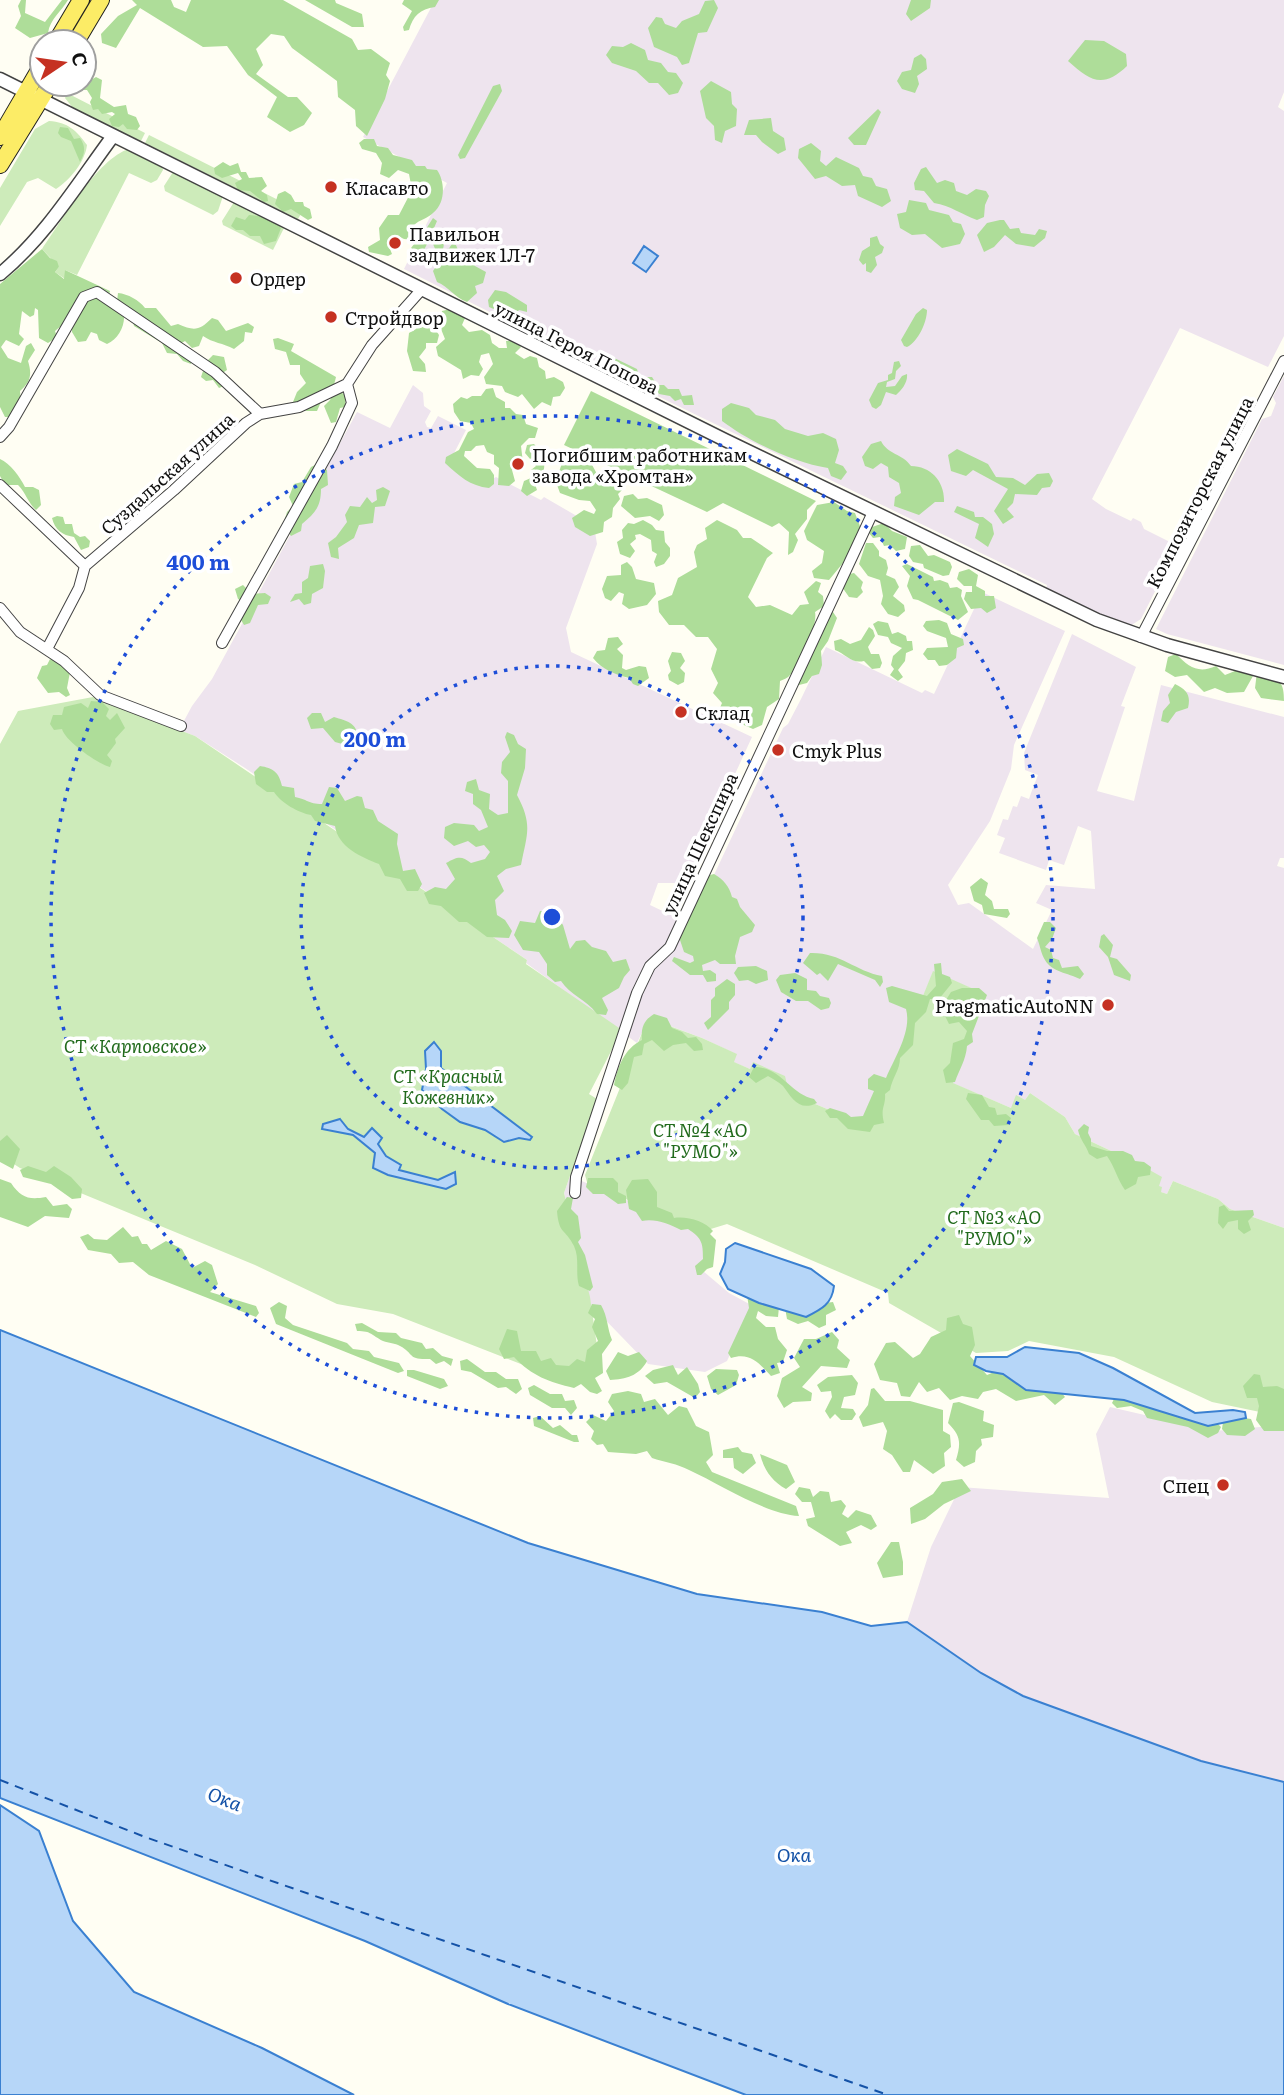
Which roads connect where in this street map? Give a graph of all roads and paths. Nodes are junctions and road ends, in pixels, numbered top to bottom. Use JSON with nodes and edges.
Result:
{"nodes":[{"id":1,"x":81,"y":0,"type":"edge"},
{"id":2,"x":101,"y":0,"type":"edge"},
{"id":3,"x":64,"y":28,"type":"edge"},
{"id":4,"x":84,"y":28,"type":"edge"},
{"id":5,"x":0,"y":79,"type":"edge"},
{"id":6,"x":28,"y":93,"type":"edge"},
{"id":7,"x":31,"y":98,"type":"edge"},
{"id":8,"x":32,"y":98,"type":"edge"},
{"id":9,"x":39,"y":98,"type":"edge"},
{"id":10,"x":113,"y":135,"type":"junction"},
{"id":11,"x":0,"y":137,"type":"edge"},
{"id":12,"x":0,"y":165,"type":"edge"},
{"id":13,"x":2,"y":269,"type":"edge"},
{"id":14,"x":422,"y":289,"type":"junction"},
{"id":15,"x":1284,"y":361,"type":"edge"},
{"id":16,"x":348,"y":384,"type":"junction"},
{"id":17,"x":260,"y":414,"type":"junction"},
{"id":18,"x":0,"y":437,"type":"edge"},
{"id":19,"x":0,"y":485,"type":"edge"},
{"id":20,"x":873,"y":512,"type":"junction"},
{"id":21,"x":85,"y":566,"type":"junction"},
{"id":22,"x":0,"y":608,"type":"edge"},
{"id":23,"x":1141,"y":637,"type":"junction"},
{"id":24,"x":222,"y":643,"type":"dead end"},
{"id":25,"x":47,"y":649,"type":"junction"},
{"id":26,"x":1284,"y":677,"type":"edge"},
{"id":27,"x":181,"y":726,"type":"dead end"},
{"id":28,"x":575,"y":1193,"type":"dead end"}],
"edges":[{"from":1,"to":3,"type":"main road"},
{"from":2,"to":4,"type":"main road"},
{"from":5,"to":6,"type":"street","name":"улица Героя Попова"},
{"from":7,"to":11,"type":"main road"},
{"from":8,"to":12,"type":"main road"},
{"from":9,"to":10,"type":"street","name":"улица Героя Попова"},
{"from":10,"to":13,"type":"street"},
{"from":10,"to":14,"type":"street","name":"улица Героя Попова"},
{"from":14,"to":16,"type":"street"},
{"from":14,"to":20,"type":"street","name":"улица Героя Попова"},
{"from":15,"to":23,"type":"street","name":"Композиторская улица"},
{"from":16,"to":17,"type":"street","name":"Суздальская улица"},
{"from":16,"to":24,"type":"street"},
{"from":17,"to":18,"type":"street"},
{"from":17,"to":21,"type":"street","name":"Суздальская улица"},
{"from":19,"to":21,"type":"street"},
{"from":20,"to":23,"type":"street","name":"улица Героя Попова"},
{"from":20,"to":28,"type":"street","name":"улица Шекспира"},
{"from":21,"to":25,"type":"street"},
{"from":22,"to":25,"type":"street"},
{"from":23,"to":26,"type":"street","name":"улица Героя Попова"},
{"from":25,"to":27,"type":"street"}]}
